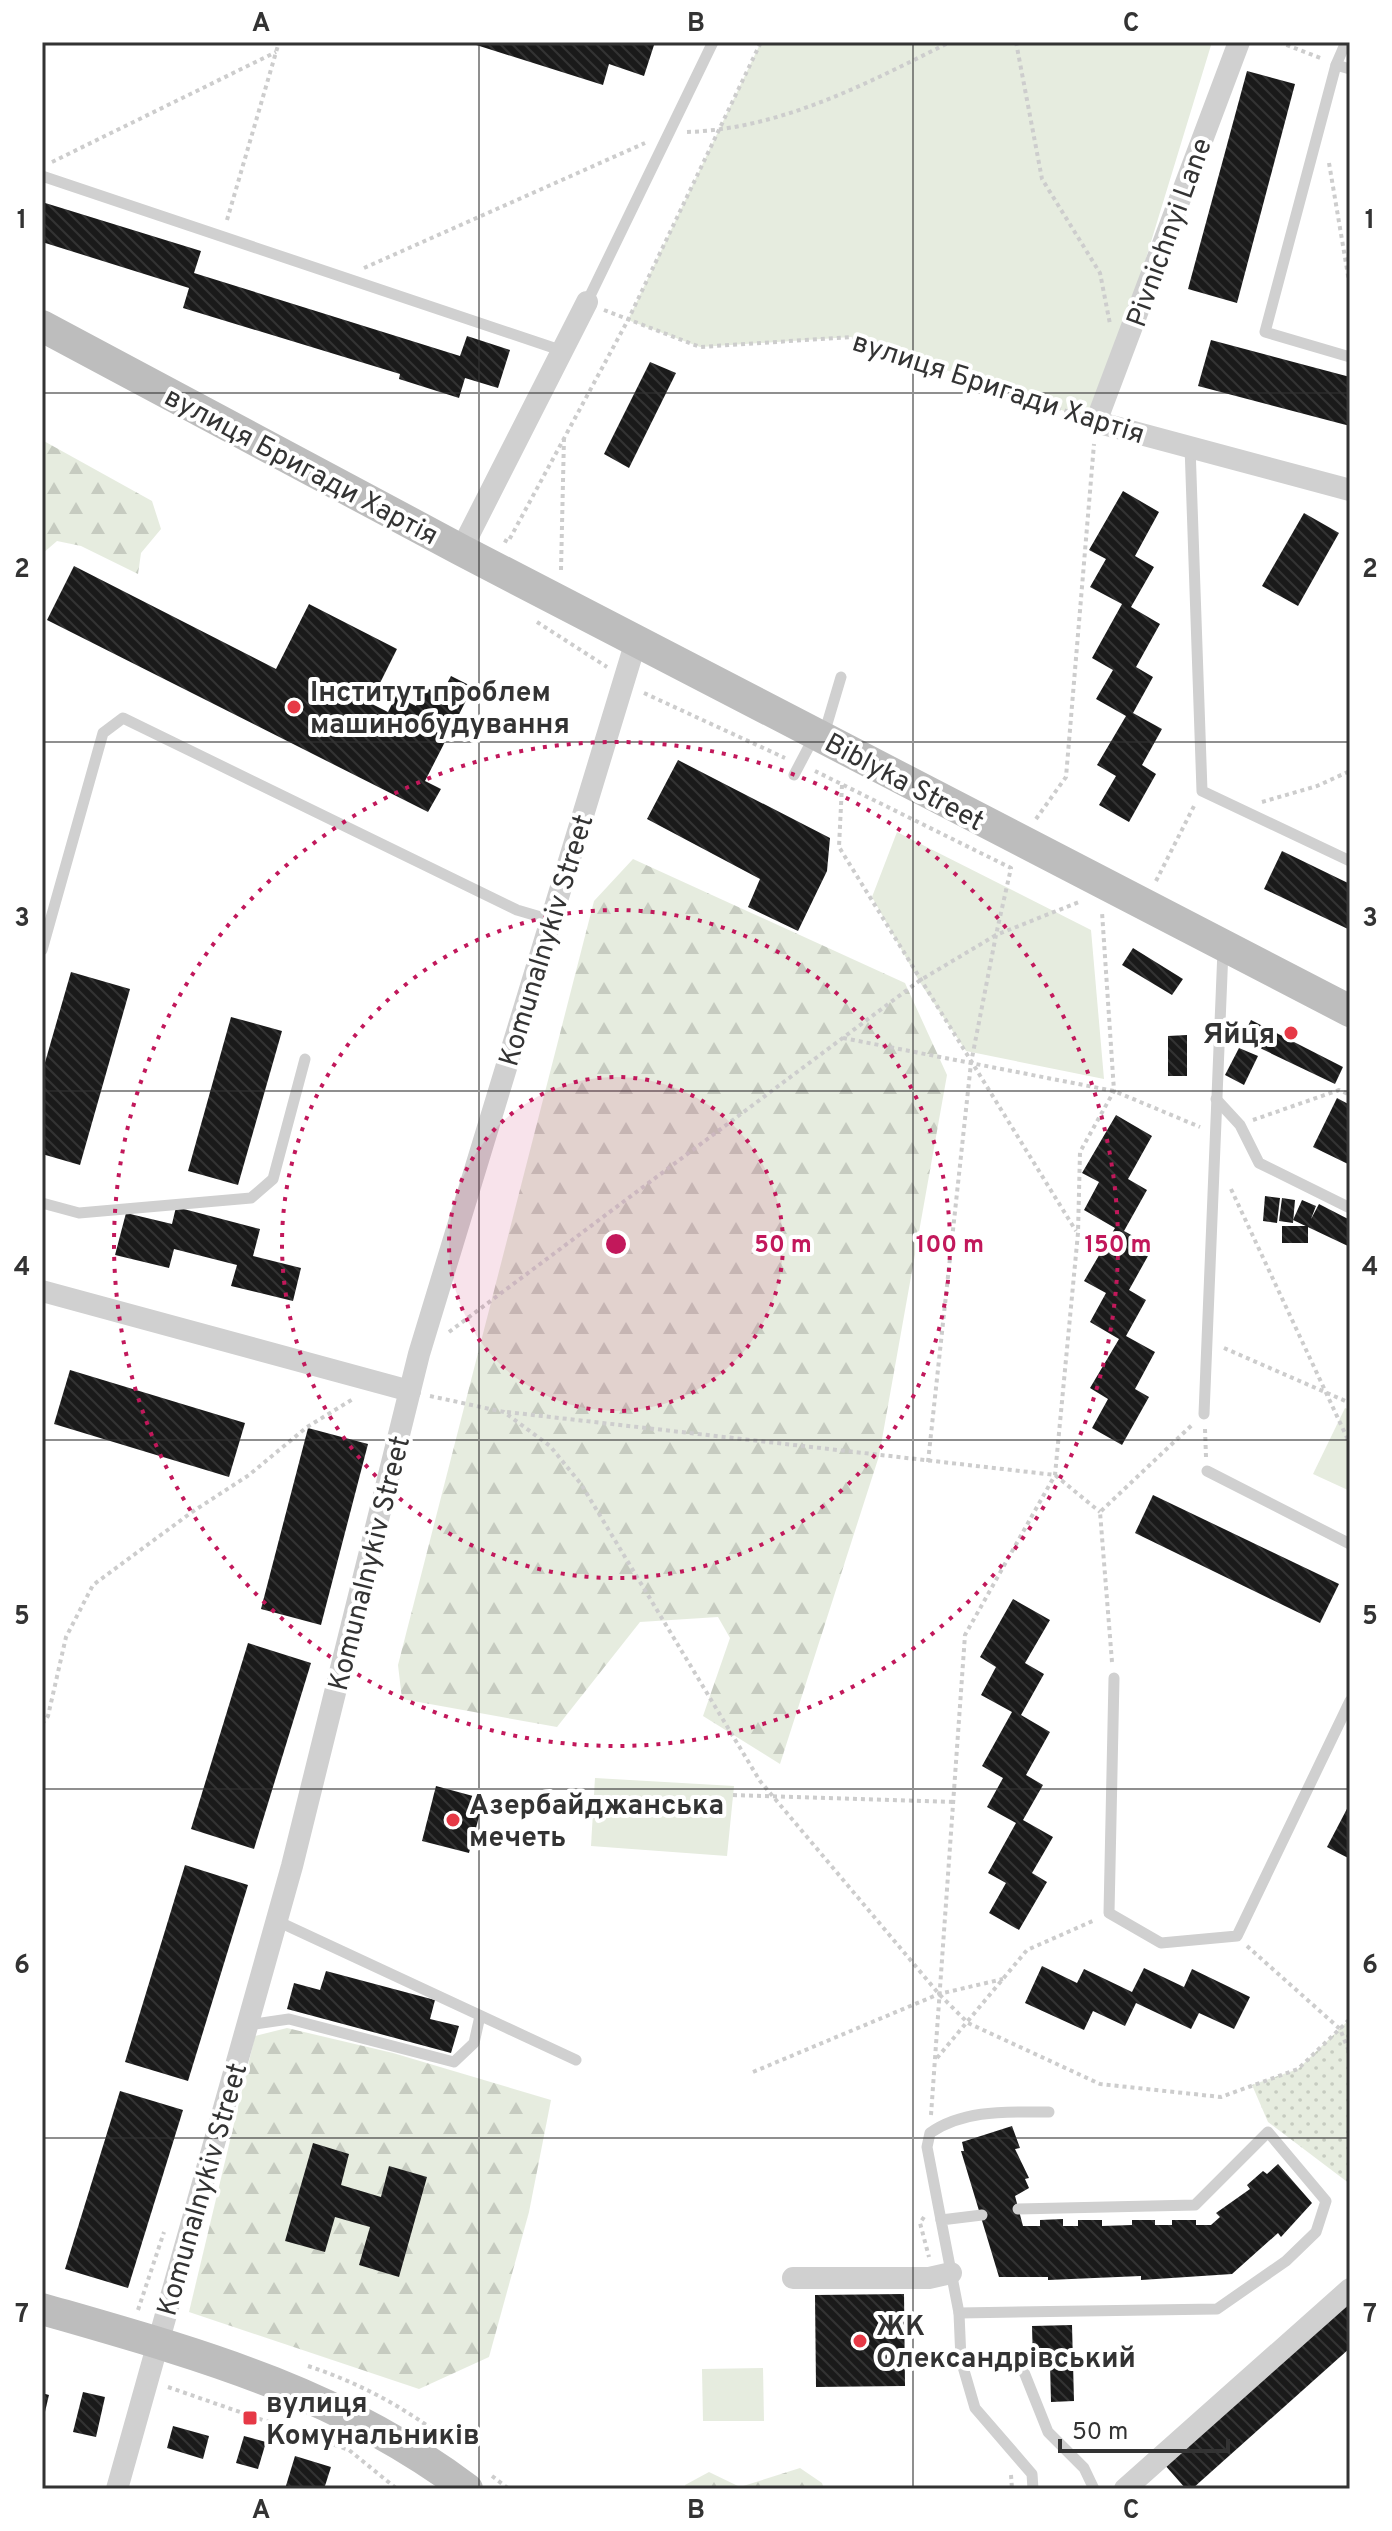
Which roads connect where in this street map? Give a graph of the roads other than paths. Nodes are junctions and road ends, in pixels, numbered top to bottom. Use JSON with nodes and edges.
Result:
{"nodes":[{"id":1,"x":713,"y":42,"type":"edge"},
{"id":2,"x":1239,"y":42,"type":"edge"},
{"id":3,"x":1346,"y":42,"type":"edge"},
{"id":4,"x":1336,"y":65,"type":"junction"},
{"id":5,"x":1350,"y":69,"type":"edge"},
{"id":6,"x":42,"y":176,"type":"edge"},
{"id":7,"x":587,"y":302,"type":"joint"},
{"id":8,"x":42,"y":326,"type":"edge"},
{"id":9,"x":563,"y":351,"type":"junction"},
{"id":10,"x":1350,"y":357,"type":"edge"},
{"id":11,"x":1096,"y":422,"type":"joint"},
{"id":12,"x":1190,"y":446,"type":"junction"},
{"id":13,"x":1350,"y":490,"type":"edge"},
{"id":14,"x":461,"y":550,"type":"junction"},
{"id":15,"x":636,"y":641,"type":"junction"},
{"id":16,"x":841,"y":677,"type":"dead end"},
{"id":17,"x":819,"y":736,"type":"junction"},
{"id":18,"x":794,"y":775,"type":"dead end"},
{"id":19,"x":1350,"y":861,"type":"edge"},
{"id":20,"x":551,"y":920,"type":"junction"},
{"id":21,"x":1223,"y":945,"type":"junction"},
{"id":22,"x":42,"y":950,"type":"edge"},
{"id":23,"x":1350,"y":1011,"type":"edge"},
{"id":24,"x":305,"y":1059,"type":"dead end"},
{"id":25,"x":1216,"y":1099,"type":"junction"},
{"id":26,"x":42,"y":1203,"type":"edge"},
{"id":27,"x":1350,"y":1208,"type":"edge"},
{"id":28,"x":42,"y":1291,"type":"edge"},
{"id":29,"x":410,"y":1391,"type":"junction"},
{"id":30,"x":1204,"y":1414,"type":"road end"},
{"id":31,"x":1207,"y":1471,"type":"road end"},
{"id":32,"x":1350,"y":1544,"type":"edge"},
{"id":33,"x":1114,"y":1678,"type":"road end"},
{"id":34,"x":1350,"y":1701,"type":"edge"},
{"id":35,"x":277,"y":1921,"type":"junction"},
{"id":36,"x":480,"y":2016,"type":"junction"},
{"id":37,"x":247,"y":2025,"type":"junction"},
{"id":38,"x":576,"y":2060,"type":"dead end"},
{"id":39,"x":1049,"y":2112,"type":"dead end"},
{"id":40,"x":1018,"y":2209,"type":"dead end"},
{"id":41,"x":982,"y":2215,"type":"dead end"},
{"id":42,"x":941,"y":2220,"type":"junction"},
{"id":43,"x":951,"y":2273,"type":"junction"},
{"id":44,"x":793,"y":2278,"type":"dead end"},
{"id":45,"x":1350,"y":2289,"type":"edge"},
{"id":46,"x":42,"y":2309,"type":"edge"},
{"id":47,"x":959,"y":2313,"type":"junction"},
{"id":48,"x":157,"y":2342,"type":"junction"},
{"id":49,"x":1024,"y":2372,"type":"dead end"},
{"id":50,"x":434,"y":2478,"type":"edge"},
{"id":51,"x":117,"y":2489,"type":"edge"},
{"id":52,"x":467,"y":2489,"type":"edge"},
{"id":53,"x":1033,"y":2489,"type":"edge"},
{"id":54,"x":1094,"y":2489,"type":"edge"},
{"id":55,"x":1125,"y":2489,"type":"edge"}],
"edges":[{"from":1,"to":7,"type":"lane"},
{"from":2,"to":11,"type":"street","name":"Pivnichnyi Lane"},
{"from":3,"to":4,"type":"lane"},
{"from":4,"to":5,"type":"lane"},
{"from":4,"to":10,"type":"lane"},
{"from":6,"to":9,"type":"lane"},
{"from":7,"to":9,"type":"street","name":"вулиця Бригади Хартія"},
{"from":8,"to":14,"type":"street","name":"вулиця Бригади Хартія"},
{"from":9,"to":14,"type":"street","name":"вулиця Бригади Хартія"},
{"from":11,"to":12,"type":"street","name":"вулиця Бригади Хартія"},
{"from":12,"to":13,"type":"street","name":"вулиця Бригади Хартія"},
{"from":12,"to":19,"type":"lane"},
{"from":14,"to":15,"type":"street","name":"Biblyka Street"},
{"from":15,"to":17,"type":"street","name":"Biblyka Street"},
{"from":15,"to":20,"type":"street","name":"Komunalnykiv Street"},
{"from":16,"to":17,"type":"lane"},
{"from":17,"to":18,"type":"lane"},
{"from":17,"to":21,"type":"street","name":"Biblyka Street"},
{"from":20,"to":22,"type":"lane"},
{"from":20,"to":29,"type":"street","name":"Komunalnykiv Street"},
{"from":21,"to":23,"type":"street","name":"Biblyka Street"},
{"from":21,"to":25,"type":"lane"},
{"from":24,"to":26,"type":"lane"},
{"from":25,"to":27,"type":"lane"},
{"from":25,"to":30,"type":"lane"},
{"from":28,"to":29,"type":"street"},
{"from":29,"to":35,"type":"street","name":"Komunalnykiv Street"},
{"from":31,"to":32,"type":"lane"},
{"from":33,"to":34,"type":"lane"},
{"from":35,"to":36,"type":"lane"},
{"from":35,"to":37,"type":"street","name":"Komunalnykiv Street"},
{"from":36,"to":37,"type":"lane"},
{"from":36,"to":38,"type":"lane"},
{"from":37,"to":48,"type":"street","name":"Komunalnykiv Street"},
{"from":39,"to":42,"type":"lane"},
{"from":40,"to":47,"type":"lane"},
{"from":41,"to":42,"type":"lane"},
{"from":42,"to":43,"type":"lane"},
{"from":43,"to":44,"type":"street"},
{"from":43,"to":47,"type":"lane"},
{"from":45,"to":55,"type":"street"},
{"from":46,"to":48,"type":"street"},
{"from":47,"to":53,"type":"lane"},
{"from":48,"to":50,"type":"street"},
{"from":48,"to":51,"type":"street","name":"Komunalnykiv Street"},
{"from":49,"to":54,"type":"lane"},
{"from":50,"to":52,"type":"street"}]}
